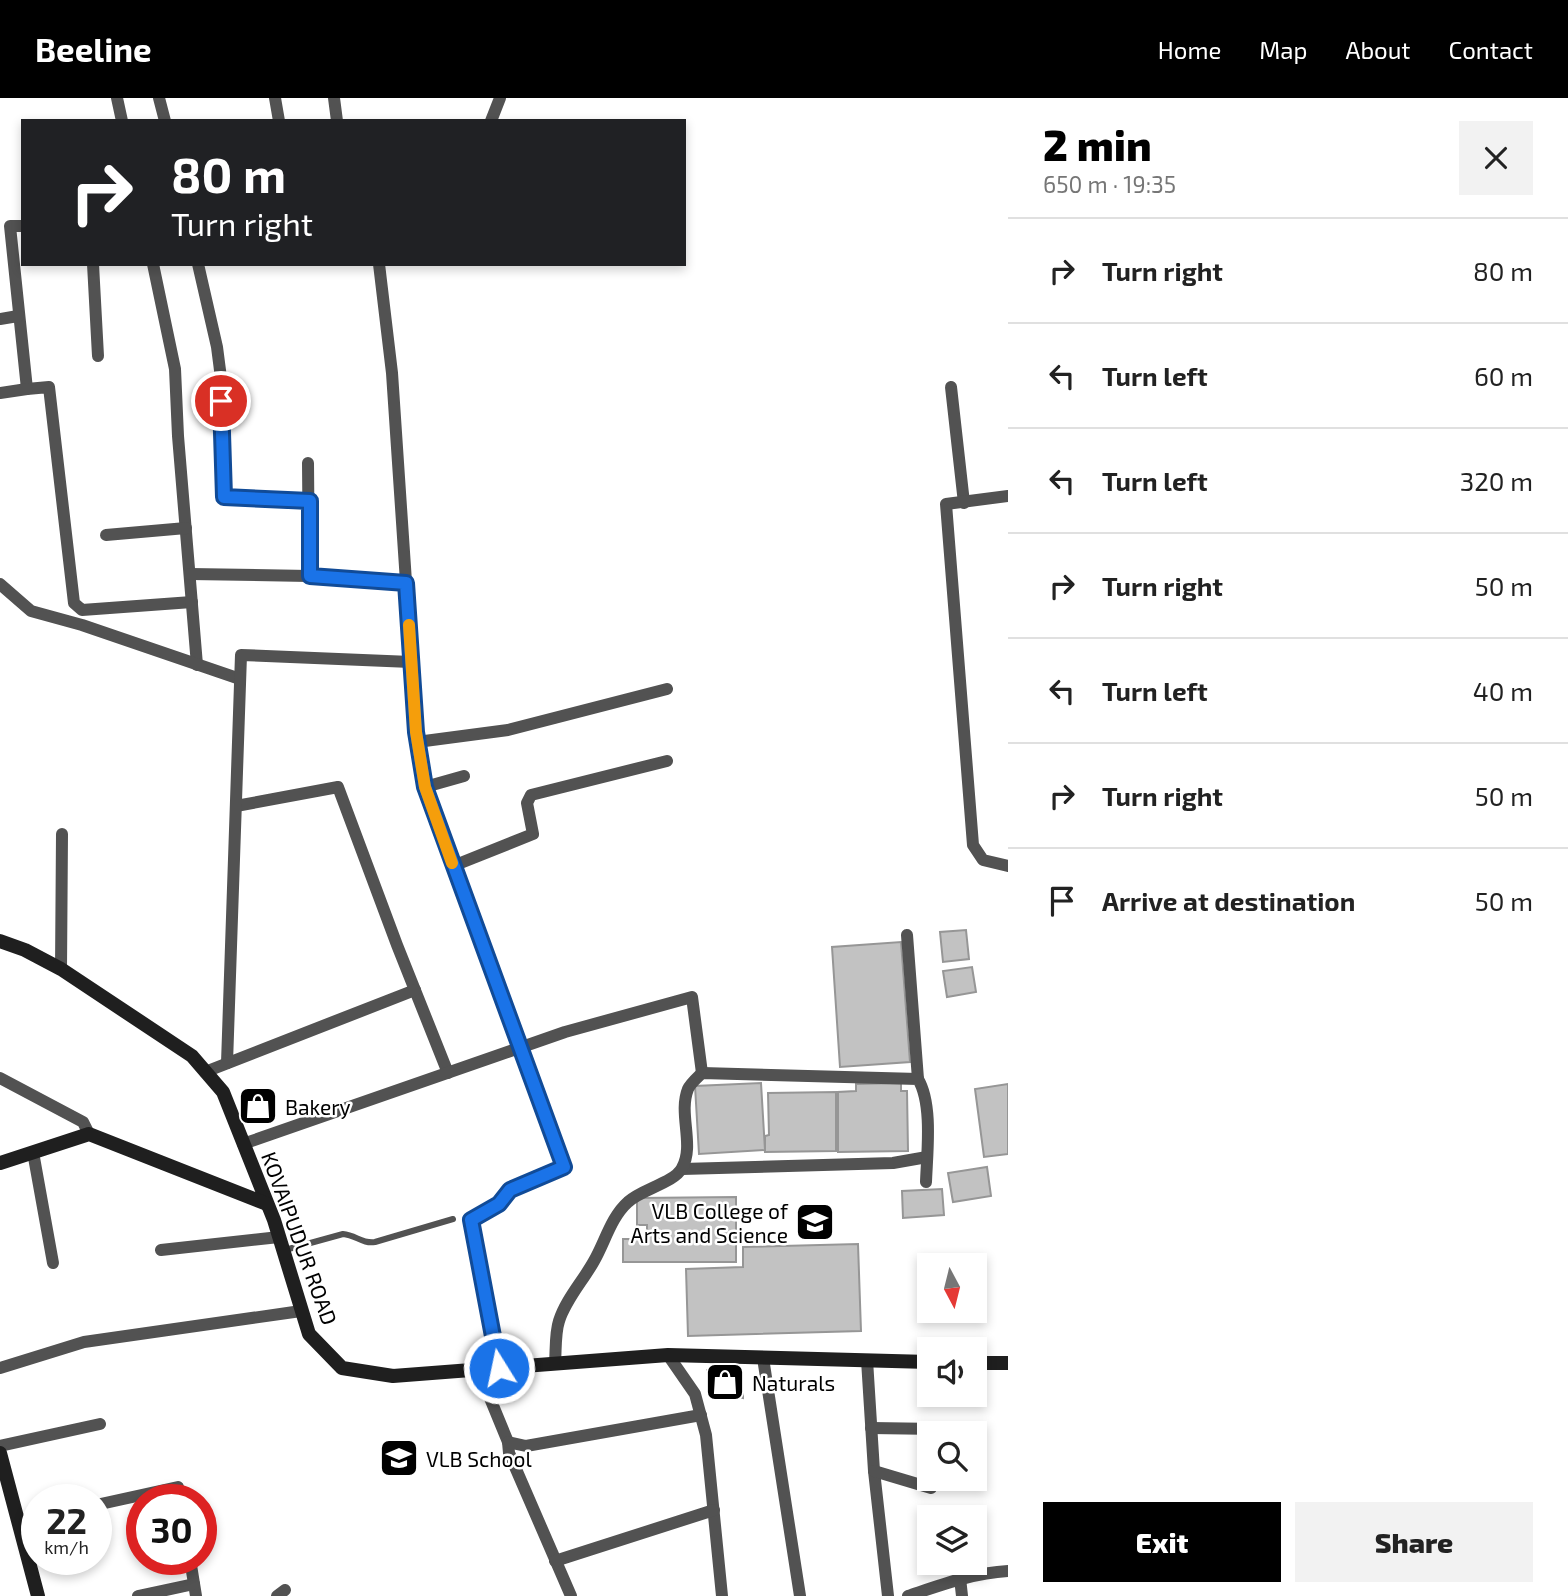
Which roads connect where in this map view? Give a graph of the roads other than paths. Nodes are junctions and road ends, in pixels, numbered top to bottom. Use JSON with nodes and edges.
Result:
{"nodes":[{"id":1,"x":117,"y":98,"type":"edge"},
{"id":2,"x":159,"y":98,"type":"edge"},
{"id":3,"x":275,"y":98,"type":"edge"},
{"id":4,"x":334,"y":98,"type":"edge"},
{"id":5,"x":500,"y":98,"type":"edge"},
{"id":6,"x":122,"y":119,"type":"edge"},
{"id":7,"x":164,"y":119,"type":"edge"},
{"id":8,"x":279,"y":119,"type":"edge"},
{"id":9,"x":337,"y":119,"type":"edge"},
{"id":10,"x":492,"y":119,"type":"edge"},
{"id":11,"x":21,"y":226,"type":"edge"},
{"id":12,"x":93,"y":266,"type":"edge"},
{"id":13,"x":153,"y":266,"type":"edge"},
{"id":14,"x":198,"y":266,"type":"edge"},
{"id":15,"x":379,"y":266,"type":"edge"},
{"id":16,"x":18,"y":316,"type":"junction"},
{"id":17,"x":0,"y":319,"type":"edge"},
{"id":18,"x":98,"y":356,"type":"dead end"},
{"id":19,"x":951,"y":387,"type":"dead end"},
{"id":20,"x":27,"y":389,"type":"junction"},
{"id":21,"x":0,"y":393,"type":"edge"},
{"id":22,"x":308,"y":463,"type":"dead end"},
{"id":23,"x":1008,"y":496,"type":"edge"},
{"id":24,"x":310,"y":501,"type":"junction"},
{"id":25,"x":964,"y":503,"type":"junction"},
{"id":26,"x":186,"y":528,"type":"junction"},
{"id":27,"x":106,"y":535,"type":"dead end"},
{"id":28,"x":190,"y":574,"type":"junction"},
{"id":29,"x":310,"y":576,"type":"junction"},
{"id":30,"x":406,"y":583,"type":"junction"},
{"id":31,"x":0,"y":584,"type":"edge"},
{"id":32,"x":192,"y":602,"type":"junction"},
{"id":33,"x":411,"y":662,"type":"junction"},
{"id":34,"x":197,"y":665,"type":"junction"},
{"id":35,"x":240,"y":679,"type":"junction"},
{"id":36,"x":667,"y":689,"type":"dead end"},
{"id":37,"x":417,"y":742,"type":"junction"},
{"id":38,"x":667,"y":761,"type":"dead end"},
{"id":39,"x":464,"y":776,"type":"dead end"},
{"id":40,"x":425,"y":787,"type":"junction"},
{"id":41,"x":236,"y":806,"type":"junction"},
{"id":42,"x":62,"y":834,"type":"dead end"},
{"id":43,"x":453,"y":866,"type":"junction"},
{"id":44,"x":1008,"y":866,"type":"edge"},
{"id":45,"x":906,"y":935,"type":"dead end"},
{"id":46,"x":0,"y":941,"type":"edge"},
{"id":47,"x":61,"y":969,"type":"junction"},
{"id":48,"x":415,"y":990,"type":"junction"},
{"id":49,"x":519,"y":1048,"type":"junction"},
{"id":50,"x":227,"y":1063,"type":"junction"},
{"id":51,"x":205,"y":1072,"type":"junction"},
{"id":52,"x":449,"y":1073,"type":"junction"},
{"id":53,"x":702,"y":1073,"type":"junction"},
{"id":54,"x":0,"y":1077,"type":"edge"},
{"id":55,"x":918,"y":1079,"type":"junction"},
{"id":56,"x":89,"y":1134,"type":"junction"},
{"id":57,"x":243,"y":1144,"type":"junction"},
{"id":58,"x":33,"y":1152,"type":"junction"},
{"id":59,"x":927,"y":1157,"type":"junction"},
{"id":60,"x":0,"y":1163,"type":"edge"},
{"id":61,"x":682,"y":1169,"type":"junction"},
{"id":62,"x":926,"y":1182,"type":"dead end"},
{"id":63,"x":267,"y":1204,"type":"junction"},
{"id":64,"x":453,"y":1219,"type":"dead end"},
{"id":65,"x":281,"y":1244,"type":"junction"},
{"id":66,"x":161,"y":1250,"type":"dead end"},
{"id":67,"x":53,"y":1263,"type":"dead end"},
{"id":68,"x":302,"y":1311,"type":"junction"},
{"id":69,"x":668,"y":1355,"type":"junction"},
{"id":70,"x":763,"y":1358,"type":"junction"},
{"id":71,"x":867,"y":1360,"type":"junction"},
{"id":72,"x":917,"y":1362,"type":"edge"},
{"id":73,"x":555,"y":1363,"type":"junction"},
{"id":74,"x":987,"y":1363,"type":"edge"},
{"id":75,"x":1008,"y":1363,"type":"edge"},
{"id":76,"x":0,"y":1368,"type":"edge"},
{"id":77,"x":499,"y":1368,"type":"junction"},
{"id":78,"x":478,"y":1369,"type":"junction"},
{"id":79,"x":701,"y":1415,"type":"junction"},
{"id":80,"x":100,"y":1424,"type":"dead end"},
{"id":81,"x":871,"y":1428,"type":"junction"},
{"id":82,"x":917,"y":1429,"type":"edge"},
{"id":83,"x":508,"y":1442,"type":"junction"},
{"id":84,"x":0,"y":1446,"type":"edge"},
{"id":85,"x":0,"y":1453,"type":"edge"},
{"id":86,"x":874,"y":1471,"type":"junction"},
{"id":87,"x":917,"y":1484,"type":"edge"},
{"id":88,"x":714,"y":1510,"type":"junction"},
{"id":89,"x":19,"y":1522,"type":"joint"},
{"id":90,"x":555,"y":1561,"type":"junction"},
{"id":91,"x":1008,"y":1571,"type":"edge"},
{"id":92,"x":960,"y":1578,"type":"junction"},
{"id":93,"x":195,"y":1590,"type":"edge"},
{"id":94,"x":38,"y":1596,"type":"edge"},
{"id":95,"x":138,"y":1596,"type":"edge"},
{"id":96,"x":571,"y":1596,"type":"edge"},
{"id":97,"x":723,"y":1596,"type":"edge"},
{"id":98,"x":800,"y":1596,"type":"edge"},
{"id":99,"x":888,"y":1596,"type":"edge"},
{"id":100,"x":908,"y":1596,"type":"edge"},
{"id":101,"x":962,"y":1596,"type":"edge"}],
"edges":[{"from":1,"to":6,"type":"street"},
{"from":2,"to":7,"type":"street"},
{"from":3,"to":8,"type":"street"},
{"from":4,"to":9,"type":"street"},
{"from":5,"to":10,"type":"street"},
{"from":11,"to":16,"type":"street"},
{"from":12,"to":18,"type":"street"},
{"from":13,"to":26,"type":"street"},
{"from":14,"to":24,"type":"street"},
{"from":15,"to":30,"type":"street"},
{"from":16,"to":17,"type":"street"},
{"from":16,"to":20,"type":"street"},
{"from":19,"to":25,"type":"street"},
{"from":20,"to":21,"type":"street"},
{"from":20,"to":32,"type":"street"},
{"from":22,"to":24,"type":"street"},
{"from":23,"to":25,"type":"street"},
{"from":24,"to":29,"type":"street"},
{"from":25,"to":44,"type":"street"},
{"from":26,"to":27,"type":"street"},
{"from":26,"to":28,"type":"street"},
{"from":28,"to":29,"type":"street"},
{"from":28,"to":32,"type":"street"},
{"from":29,"to":30,"type":"street"},
{"from":30,"to":33,"type":"street"},
{"from":31,"to":34,"type":"street"},
{"from":32,"to":34,"type":"street"},
{"from":33,"to":35,"type":"street"},
{"from":33,"to":37,"type":"street"},
{"from":34,"to":35,"type":"street"},
{"from":35,"to":41,"type":"street"},
{"from":36,"to":37,"type":"street"},
{"from":37,"to":40,"type":"street"},
{"from":38,"to":43,"type":"street"},
{"from":39,"to":40,"type":"street"},
{"from":40,"to":43,"type":"street"},
{"from":41,"to":48,"type":"street"},
{"from":41,"to":50,"type":"street"},
{"from":42,"to":47,"type":"street"},
{"from":43,"to":49,"type":"street"},
{"from":45,"to":55,"type":"street"},
{"from":46,"to":47,"type":"main road","name":"KOVAIPUDUR ROAD"},
{"from":47,"to":51,"type":"main road","name":"KOVAIPUDUR ROAD"},
{"from":48,"to":50,"type":"street"},
{"from":48,"to":52,"type":"street"},
{"from":49,"to":52,"type":"street"},
{"from":49,"to":53,"type":"street"},
{"from":49,"to":77,"type":"street"},
{"from":50,"to":51,"type":"street"},
{"from":51,"to":57,"type":"main road","name":"KOVAIPUDUR ROAD"},
{"from":52,"to":57,"type":"street"},
{"from":53,"to":55,"type":"street"},
{"from":53,"to":61,"type":"street"},
{"from":54,"to":56,"type":"street"},
{"from":55,"to":59,"type":"street"},
{"from":56,"to":58,"type":"main road"},
{"from":56,"to":63,"type":"main road"},
{"from":57,"to":63,"type":"main road","name":"KOVAIPUDUR ROAD"},
{"from":58,"to":60,"type":"main road"},
{"from":58,"to":67,"type":"street"},
{"from":59,"to":61,"type":"street"},
{"from":59,"to":62,"type":"street"},
{"from":61,"to":73,"type":"street"},
{"from":63,"to":65,"type":"main road","name":"KOVAIPUDUR ROAD"},
{"from":64,"to":65,"type":"lane"},
{"from":65,"to":66,"type":"street"},
{"from":65,"to":68,"type":"main road","name":"KOVAIPUDUR ROAD"},
{"from":68,"to":76,"type":"street"},
{"from":68,"to":78,"type":"main road","name":"KOVAIPUDUR ROAD"},
{"from":69,"to":70,"type":"main road","name":"KOVAIPUDUR ROAD"},
{"from":69,"to":73,"type":"main road","name":"KOVAIPUDUR ROAD"},
{"from":69,"to":79,"type":"street"},
{"from":70,"to":71,"type":"main road","name":"KOVAIPUDUR ROAD"},
{"from":70,"to":98,"type":"street"},
{"from":71,"to":72,"type":"main road","name":"KOVAIPUDUR ROAD"},
{"from":71,"to":81,"type":"street"},
{"from":73,"to":77,"type":"main road","name":"KOVAIPUDUR ROAD"},
{"from":74,"to":75,"type":"main road"},
{"from":77,"to":78,"type":"main road","name":"KOVAIPUDUR ROAD"},
{"from":78,"to":83,"type":"street"},
{"from":79,"to":83,"type":"street"},
{"from":79,"to":88,"type":"street"},
{"from":80,"to":84,"type":"street"},
{"from":81,"to":82,"type":"street"},
{"from":81,"to":86,"type":"street"},
{"from":83,"to":90,"type":"street"},
{"from":85,"to":89,"type":"main road"},
{"from":86,"to":87,"type":"street"},
{"from":86,"to":99,"type":"street"},
{"from":88,"to":90,"type":"street"},
{"from":88,"to":97,"type":"street"},
{"from":89,"to":94,"type":"main road"},
{"from":90,"to":96,"type":"street"},
{"from":91,"to":92,"type":"street"},
{"from":92,"to":100,"type":"street"},
{"from":92,"to":101,"type":"street"},
{"from":93,"to":95,"type":"street"}]}
